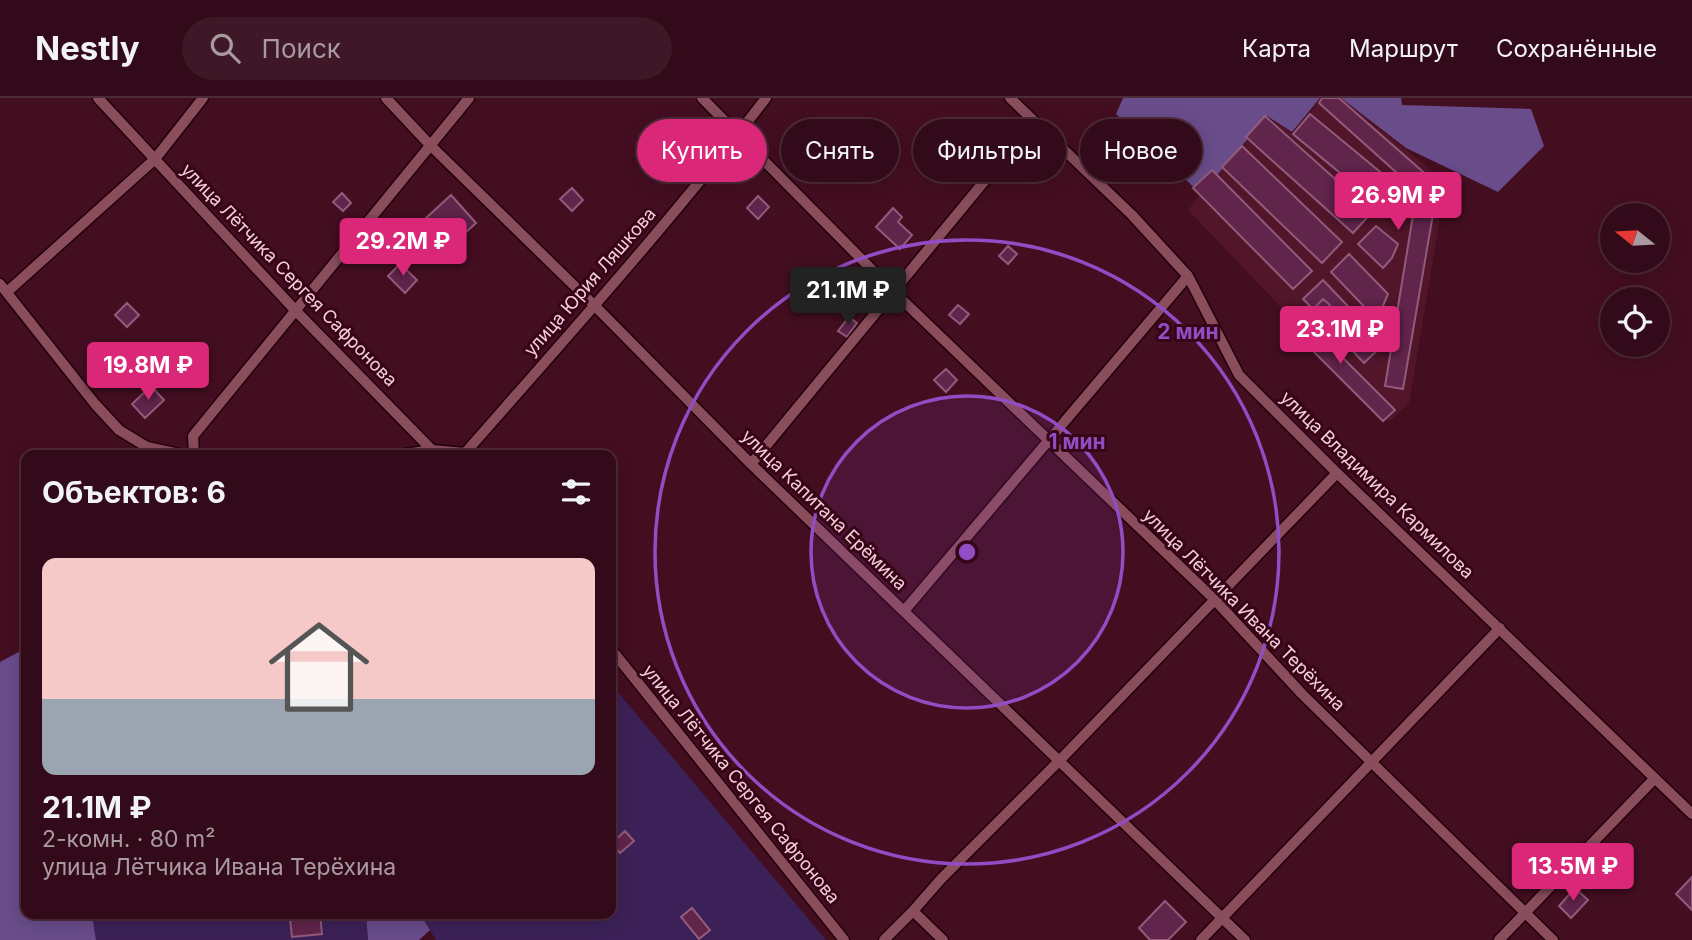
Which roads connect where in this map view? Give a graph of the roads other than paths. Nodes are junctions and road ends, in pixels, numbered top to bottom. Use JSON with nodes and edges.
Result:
{"nodes":[{"id":1,"x":98,"y":98,"type":"edge"},
{"id":2,"x":203,"y":98,"type":"edge"},
{"id":3,"x":386,"y":98,"type":"edge"},
{"id":4,"x":469,"y":98,"type":"edge"},
{"id":5,"x":702,"y":98,"type":"edge"},
{"id":6,"x":766,"y":98,"type":"edge"},
{"id":7,"x":1010,"y":98,"type":"edge"},
{"id":8,"x":723,"y":119,"type":"edge"},
{"id":9,"x":750,"y":119,"type":"edge"},
{"id":10,"x":1032,"y":119,"type":"edge"},
{"id":11,"x":430,"y":145,"type":"junction"},
{"id":12,"x":1066,"y":152,"type":"edge"},
{"id":13,"x":155,"y":159,"type":"junction"},
{"id":14,"x":767,"y":163,"type":"edge"},
{"id":15,"x":698,"y":182,"type":"edge"},
{"id":16,"x":984,"y":182,"type":"edge"},
{"id":17,"x":1188,"y":276,"type":"junction"},
{"id":18,"x":3,"y":288,"type":"edge"},
{"id":19,"x":894,"y":292,"type":"junction"},
{"id":20,"x":594,"y":306,"type":"junction"},
{"id":21,"x":295,"y":310,"type":"junction"},
{"id":22,"x":1047,"y":440,"type":"junction"},
{"id":23,"x":161,"y":450,"type":"edge"},
{"id":24,"x":194,"y":450,"type":"edge"},
{"id":25,"x":432,"y":450,"type":"edge"},
{"id":26,"x":468,"y":450,"type":"edge"},
{"id":27,"x":751,"y":464,"type":"junction"},
{"id":28,"x":1337,"y":473,"type":"junction"},
{"id":29,"x":1214,"y":599,"type":"junction"},
{"id":30,"x":904,"y":611,"type":"junction"},
{"id":31,"x":1500,"y":628,"type":"junction"},
{"id":32,"x":616,"y":655,"type":"edge"},
{"id":33,"x":1060,"y":760,"type":"junction"},
{"id":34,"x":1371,"y":763,"type":"junction"},
{"id":35,"x":1656,"y":778,"type":"junction"},
{"id":36,"x":1692,"y":814,"type":"edge"},
{"id":37,"x":913,"y":911,"type":"junction"},
{"id":38,"x":1525,"y":913,"type":"junction"},
{"id":39,"x":1222,"y":918,"type":"junction"},
{"id":40,"x":844,"y":940,"type":"edge"},
{"id":41,"x":884,"y":940,"type":"edge"},
{"id":42,"x":943,"y":940,"type":"edge"},
{"id":43,"x":1201,"y":940,"type":"edge"},
{"id":44,"x":1245,"y":940,"type":"edge"},
{"id":45,"x":1499,"y":940,"type":"edge"},
{"id":46,"x":1553,"y":940,"type":"edge"}],
"edges":[{"from":1,"to":13,"type":"street","name":"улица Лётчика Сергея Сафронова"},
{"from":2,"to":13,"type":"street"},
{"from":3,"to":11,"type":"street","name":"улица Капитана Ерёмина"},
{"from":4,"to":11,"type":"street"},
{"from":5,"to":8,"type":"street","name":"улица Лётчика Ивана Терёхина"},
{"from":6,"to":9,"type":"street","name":"улица Юрия Ляшкова"},
{"from":7,"to":10,"type":"street","name":"улица Владимира Кармилова"},
{"from":11,"to":20,"type":"street","name":"улица Капитана Ерёмина"},
{"from":11,"to":21,"type":"street"},
{"from":12,"to":17,"type":"street","name":"улица Владимира Кармилова"},
{"from":13,"to":18,"type":"street"},
{"from":13,"to":21,"type":"street","name":"улица Лётчика Сергея Сафронова"},
{"from":14,"to":19,"type":"street","name":"улица Лётчика Ивана Терёхина"},
{"from":15,"to":20,"type":"street","name":"улица Юрия Ляшкова"},
{"from":16,"to":19,"type":"street"},
{"from":17,"to":22,"type":"street"},
{"from":17,"to":28,"type":"street","name":"улица Владимира Кармилова"},
{"from":18,"to":23,"type":"street"},
{"from":19,"to":22,"type":"street","name":"улица Лётчика Ивана Терёхина"},
{"from":19,"to":27,"type":"street"},
{"from":20,"to":26,"type":"street","name":"улица Юрия Ляшкова"},
{"from":20,"to":27,"type":"street","name":"улица Капитана Ерёмина"},
{"from":21,"to":24,"type":"street"},
{"from":21,"to":25,"type":"street","name":"улица Лётчика Сергея Сафронова"},
{"from":22,"to":29,"type":"street","name":"улица Лётчика Ивана Терёхина"},
{"from":22,"to":30,"type":"street"},
{"from":27,"to":30,"type":"street","name":"улица Капитана Ерёмина"},
{"from":28,"to":29,"type":"street"},
{"from":28,"to":31,"type":"street","name":"улица Владимира Кармилова"},
{"from":29,"to":33,"type":"street"},
{"from":29,"to":34,"type":"street","name":"улица Лётчика Ивана Терёхина"},
{"from":30,"to":33,"type":"street","name":"улица Капитана Ерёмина"},
{"from":31,"to":34,"type":"street"},
{"from":31,"to":35,"type":"street","name":"улица Владимира Кармилова"},
{"from":32,"to":40,"type":"street","name":"улица Лётчика Сергея Сафронова"},
{"from":33,"to":37,"type":"street"},
{"from":33,"to":39,"type":"street","name":"улица Капитана Ерёмина"},
{"from":34,"to":38,"type":"street","name":"улица Лётчика Ивана Терёхина"},
{"from":34,"to":39,"type":"street"},
{"from":35,"to":36,"type":"street","name":"улица Владимира Кармилова"},
{"from":35,"to":38,"type":"street"},
{"from":37,"to":41,"type":"street"},
{"from":37,"to":42,"type":"street"},
{"from":38,"to":45,"type":"street"},
{"from":38,"to":46,"type":"street","name":"улица Лётчика Ивана Терёхина"},
{"from":39,"to":43,"type":"street"},
{"from":39,"to":44,"type":"street","name":"улица Капитана Ерёмина"}]}
